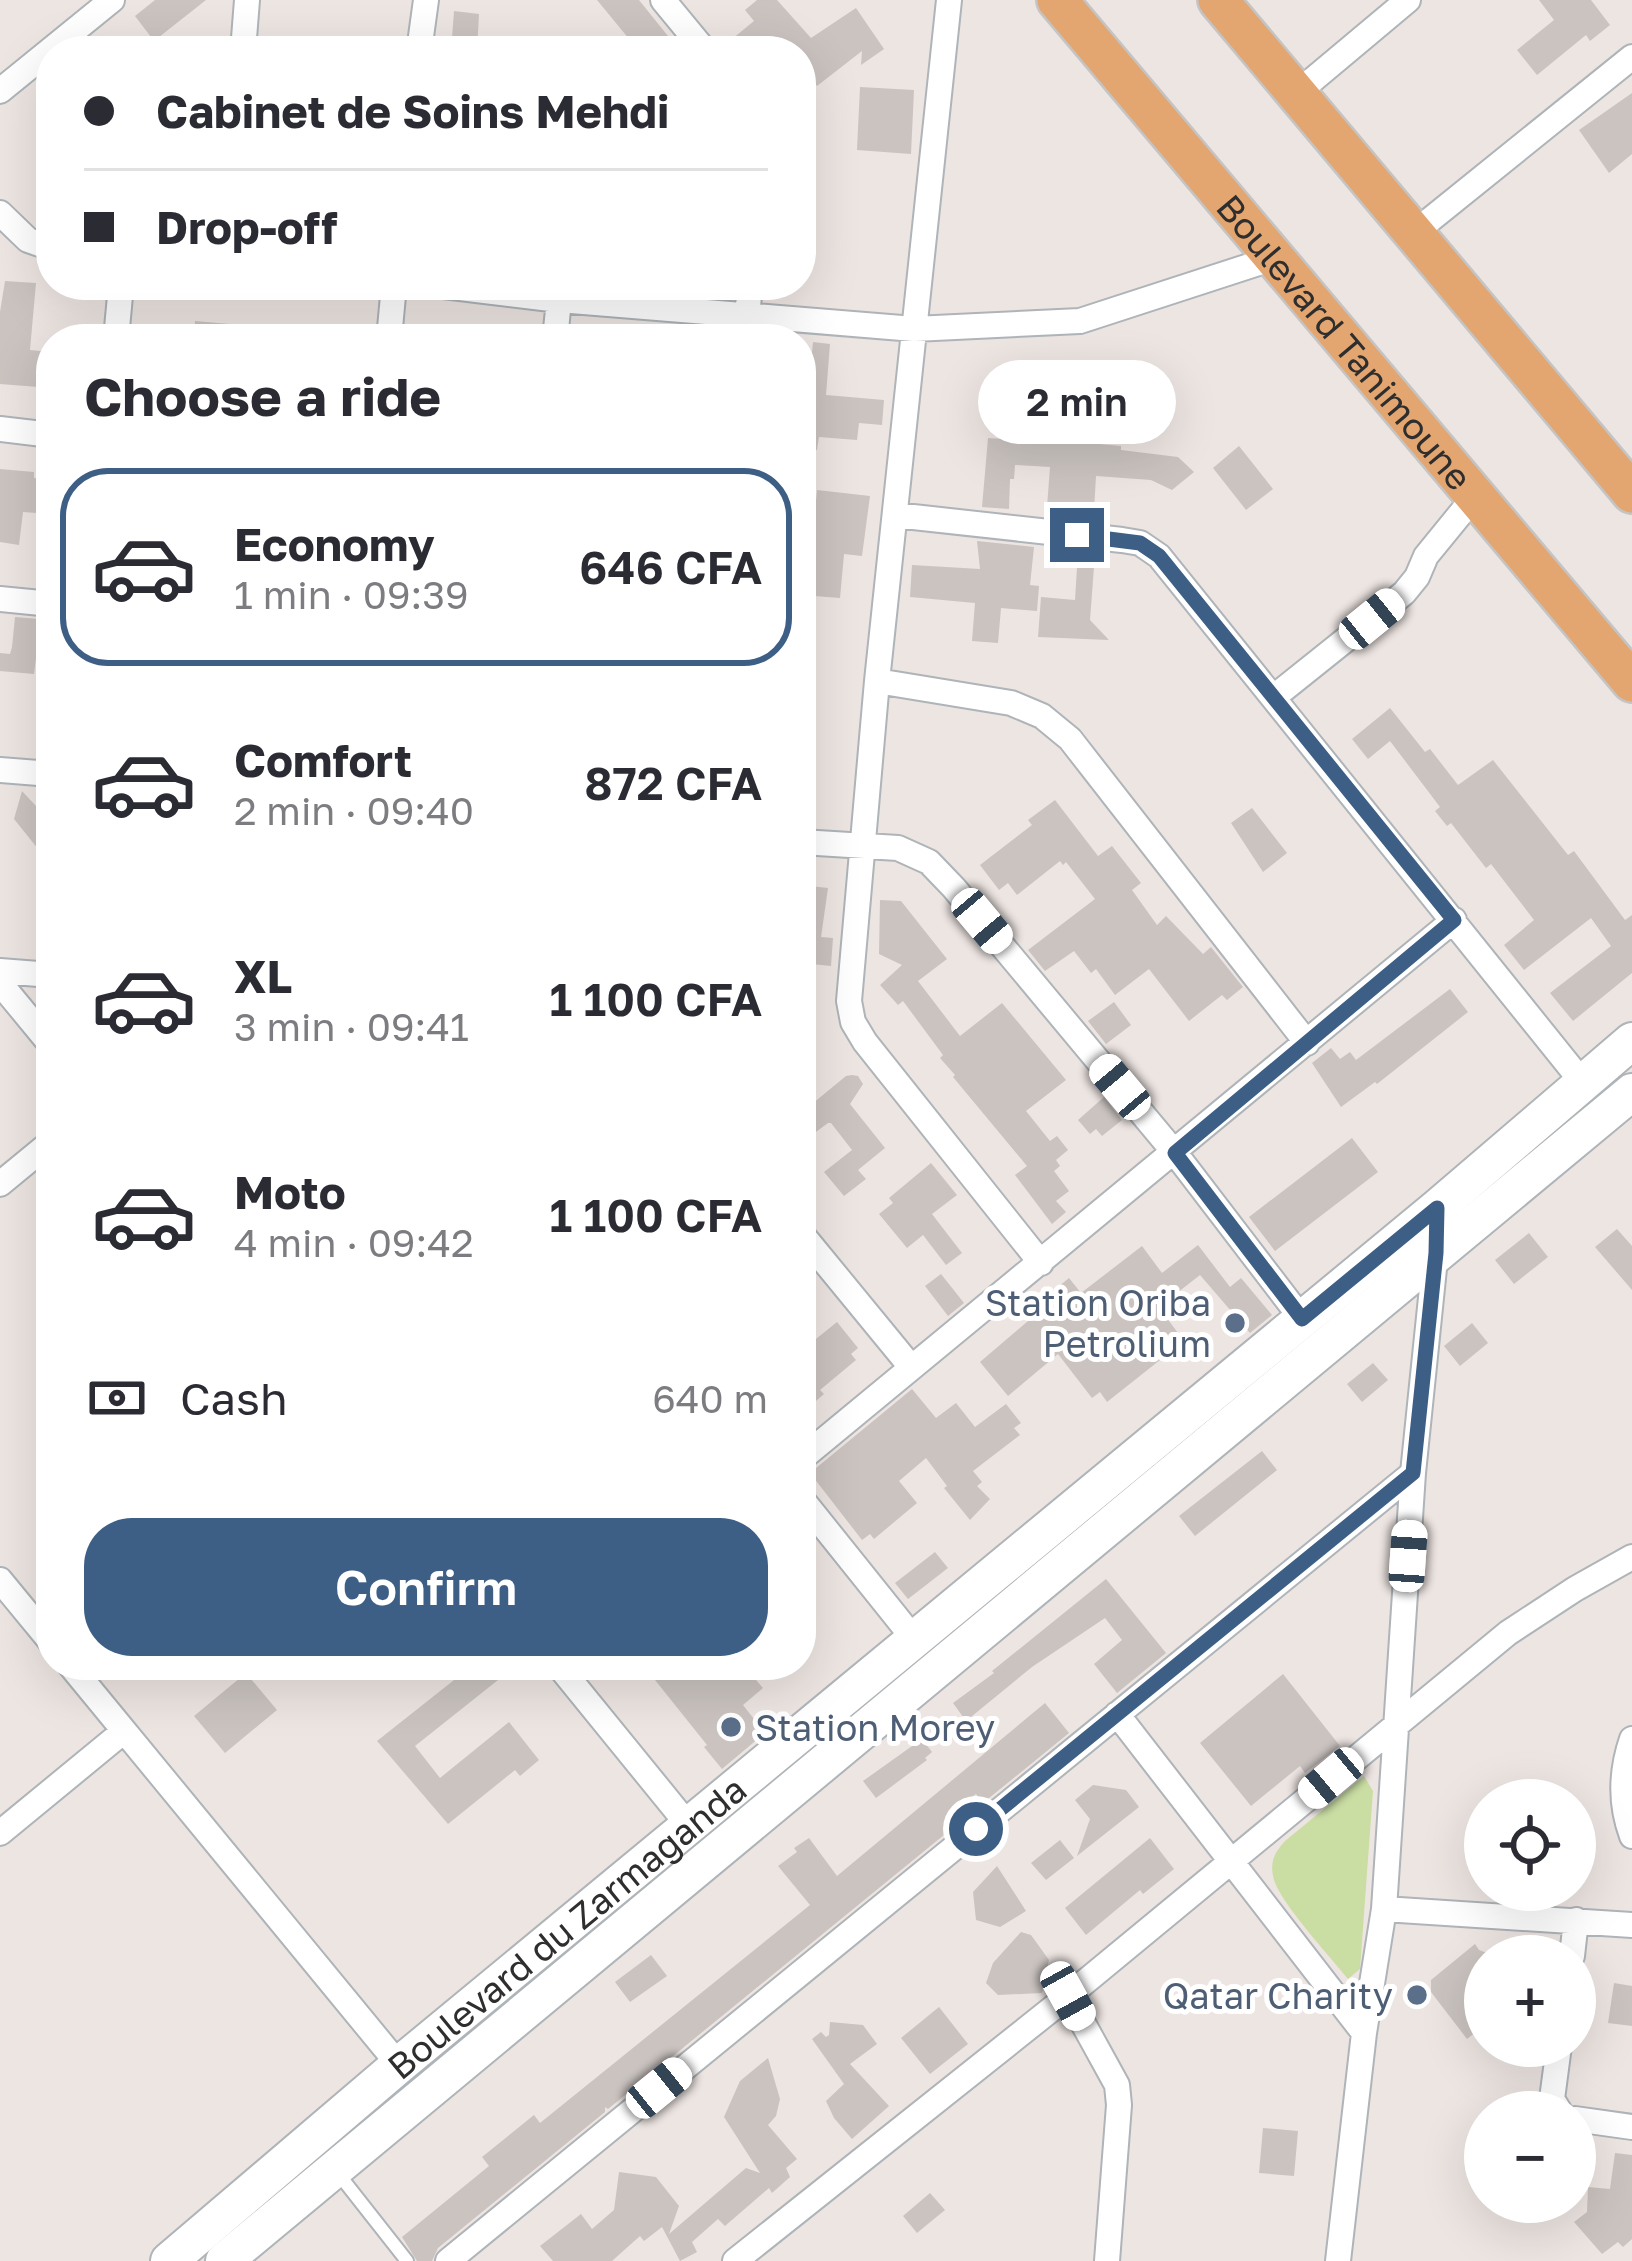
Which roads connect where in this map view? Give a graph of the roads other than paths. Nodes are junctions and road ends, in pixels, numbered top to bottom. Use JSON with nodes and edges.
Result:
{"nodes":[{"id":1,"x":112,"y":0,"type":"edge"},
{"id":2,"x":247,"y":0,"type":"edge"},
{"id":3,"x":426,"y":0,"type":"edge"},
{"id":4,"x":663,"y":0,"type":"edge"},
{"id":5,"x":949,"y":0,"type":"edge"},
{"id":6,"x":1057,"y":0,"type":"edge"},
{"id":7,"x":1218,"y":0,"type":"edge"},
{"id":8,"x":1408,"y":0,"type":"edge"},
{"id":9,"x":68,"y":36,"type":"edge"},
{"id":10,"x":244,"y":36,"type":"edge"},
{"id":11,"x":421,"y":36,"type":"edge"},
{"id":12,"x":693,"y":36,"type":"edge"},
{"id":13,"x":1632,"y":57,"type":"edge"},
{"id":14,"x":36,"y":62,"type":"edge"},
{"id":15,"x":0,"y":92,"type":"edge"},
{"id":16,"x":1297,"y":93,"type":"junction"},
{"id":17,"x":0,"y":213,"type":"edge"},
{"id":18,"x":1415,"y":232,"type":"junction"},
{"id":19,"x":36,"y":243,"type":"edge"},
{"id":20,"x":1274,"y":258,"type":"junction"},
{"id":21,"x":559,"y":300,"type":"joint"},
{"id":22,"x":557,"y":324,"type":"edge"},
{"id":23,"x":725,"y":324,"type":"edge"},
{"id":24,"x":816,"y":328,"type":"edge"},
{"id":25,"x":914,"y":329,"type":"junction"},
{"id":26,"x":0,"y":429,"type":"edge"},
{"id":27,"x":36,"y":433,"type":"edge"},
{"id":28,"x":1632,"y":493,"type":"edge"},
{"id":29,"x":1475,"y":496,"type":"junction"},
{"id":30,"x":895,"y":514,"type":"junction"},
{"id":31,"x":0,"y":599,"type":"edge"},
{"id":32,"x":36,"y":603,"type":"edge"},
{"id":33,"x":877,"y":681,"type":"junction"},
{"id":34,"x":1632,"y":682,"type":"edge"},
{"id":35,"x":1274,"y":697,"type":"junction"},
{"id":36,"x":0,"y":770,"type":"edge"},
{"id":37,"x":36,"y":773,"type":"edge"},
{"id":38,"x":816,"y":843,"type":"edge"},
{"id":39,"x":862,"y":846,"type":"junction"},
{"id":40,"x":1454,"y":920,"type":"junction"},
{"id":41,"x":0,"y":971,"type":"edge"},
{"id":42,"x":36,"y":974,"type":"edge"},
{"id":43,"x":0,"y":983,"type":"edge"},
{"id":44,"x":36,"y":1027,"type":"edge"},
{"id":45,"x":1632,"y":1041,"type":"edge"},
{"id":46,"x":1307,"y":1042,"type":"junction"},
{"id":47,"x":1583,"y":1083,"type":"junction"},
{"id":48,"x":1632,"y":1091,"type":"edge"},
{"id":49,"x":1175,"y":1153,"type":"junction"},
{"id":50,"x":36,"y":1154,"type":"edge"},
{"id":51,"x":0,"y":1184,"type":"edge"},
{"id":52,"x":1437,"y":1208,"type":"junction"},
{"id":53,"x":816,"y":1251,"type":"edge"},
{"id":54,"x":1436,"y":1253,"type":"junction"},
{"id":55,"x":1041,"y":1263,"type":"junction"},
{"id":56,"x":1302,"y":1319,"type":"junction"},
{"id":57,"x":911,"y":1367,"type":"junction"},
{"id":58,"x":816,"y":1446,"type":"edge"},
{"id":59,"x":1413,"y":1473,"type":"junction"},
{"id":60,"x":816,"y":1517,"type":"edge"},
{"id":61,"x":1632,"y":1557,"type":"edge"},
{"id":62,"x":0,"y":1580,"type":"edge"},
{"id":63,"x":36,"y":1624,"type":"edge"},
{"id":64,"x":914,"y":1639,"type":"junction"},
{"id":65,"x":82,"y":1680,"type":"edge"},
{"id":66,"x":570,"y":1680,"type":"edge"},
{"id":67,"x":1117,"y":1714,"type":"junction"},
{"id":68,"x":1398,"y":1723,"type":"junction"},
{"id":69,"x":124,"y":1731,"type":"junction"},
{"id":70,"x":1632,"y":1739,"type":"edge"},
{"id":71,"x":689,"y":1826,"type":"junction"},
{"id":72,"x":0,"y":1833,"type":"edge"},
{"id":73,"x":1632,"y":1836,"type":"edge"},
{"id":74,"x":1232,"y":1860,"type":"junction"},
{"id":75,"x":1384,"y":1909,"type":"junction"},
{"id":76,"x":1576,"y":1920,"type":"junction"},
{"id":77,"x":1632,"y":1925,"type":"edge"},
{"id":78,"x":1574,"y":1935,"type":"edge"},
{"id":79,"x":1068,"y":1996,"type":"junction"},
{"id":80,"x":1364,"y":2033,"type":"junction"},
{"id":81,"x":399,"y":2065,"type":"junction"},
{"id":82,"x":1596,"y":2122,"type":"edge"},
{"id":83,"x":1632,"y":2128,"type":"edge"},
{"id":84,"x":334,"y":2169,"type":"junction"},
{"id":85,"x":169,"y":2261,"type":"edge"},
{"id":86,"x":224,"y":2261,"type":"edge"},
{"id":87,"x":407,"y":2261,"type":"edge"},
{"id":88,"x":448,"y":2261,"type":"edge"},
{"id":89,"x":734,"y":2261,"type":"edge"},
{"id":90,"x":1107,"y":2261,"type":"edge"},
{"id":91,"x":1338,"y":2261,"type":"edge"}],
"edges":[{"from":1,"to":9,"type":"street"},
{"from":2,"to":10,"type":"street"},
{"from":3,"to":11,"type":"street"},
{"from":4,"to":12,"type":"street"},
{"from":5,"to":25,"type":"street"},
{"from":6,"to":20,"type":"main road","name":"Boulevard Tanimoune"},
{"from":7,"to":16,"type":"main road"},
{"from":8,"to":16,"type":"street"},
{"from":13,"to":18,"type":"street"},
{"from":14,"to":15,"type":"street"},
{"from":16,"to":18,"type":"main road"},
{"from":17,"to":19,"type":"street"},
{"from":18,"to":28,"type":"main road"},
{"from":20,"to":25,"type":"street"},
{"from":20,"to":29,"type":"main road","name":"Boulevard Tanimoune"},
{"from":21,"to":22,"type":"street"},
{"from":21,"to":23,"type":"street"},
{"from":24,"to":25,"type":"street"},
{"from":25,"to":30,"type":"street"},
{"from":26,"to":27,"type":"street"},
{"from":29,"to":34,"type":"main road","name":"Boulevard Tanimoune"},
{"from":29,"to":35,"type":"street"},
{"from":30,"to":33,"type":"street"},
{"from":30,"to":35,"type":"street"},
{"from":31,"to":32,"type":"street"},
{"from":33,"to":39,"type":"street"},
{"from":33,"to":46,"type":"street"},
{"from":35,"to":40,"type":"street"},
{"from":36,"to":37,"type":"street"},
{"from":38,"to":39,"type":"street"},
{"from":39,"to":49,"type":"street"},
{"from":39,"to":55,"type":"street"},
{"from":40,"to":46,"type":"street"},
{"from":40,"to":47,"type":"street"},
{"from":41,"to":42,"type":"street"},
{"from":43,"to":44,"type":"street"},
{"from":45,"to":47,"type":"main road","name":"Boulevard du Zarmaganda"},
{"from":46,"to":49,"type":"street"},
{"from":47,"to":52,"type":"main road","name":"Boulevard du Zarmaganda"},
{"from":48,"to":54,"type":"main road","name":"Boulevard du Zarmaganda"},
{"from":49,"to":55,"type":"street"},
{"from":49,"to":56,"type":"street"},
{"from":50,"to":51,"type":"street"},
{"from":52,"to":54,"type":"street"},
{"from":52,"to":56,"type":"main road","name":"Boulevard du Zarmaganda"},
{"from":53,"to":57,"type":"street"},
{"from":54,"to":59,"type":"street"},
{"from":54,"to":84,"type":"main road","name":"Boulevard du Zarmaganda"},
{"from":55,"to":57,"type":"street"},
{"from":56,"to":64,"type":"main road","name":"Boulevard du Zarmaganda"},
{"from":57,"to":58,"type":"street"},
{"from":59,"to":67,"type":"street"},
{"from":59,"to":68,"type":"street"},
{"from":60,"to":64,"type":"street"},
{"from":61,"to":68,"type":"street"},
{"from":62,"to":63,"type":"street"},
{"from":64,"to":71,"type":"main road","name":"Boulevard du Zarmaganda"},
{"from":65,"to":69,"type":"street"},
{"from":66,"to":71,"type":"street"},
{"from":67,"to":74,"type":"street"},
{"from":67,"to":88,"type":"street"},
{"from":68,"to":74,"type":"street"},
{"from":68,"to":75,"type":"street"},
{"from":69,"to":72,"type":"street"},
{"from":69,"to":81,"type":"street"},
{"from":70,"to":73,"type":"street"},
{"from":71,"to":81,"type":"main road","name":"Boulevard du Zarmaganda"},
{"from":74,"to":79,"type":"street"},
{"from":74,"to":80,"type":"street"},
{"from":75,"to":76,"type":"street"},
{"from":75,"to":80,"type":"street"},
{"from":76,"to":77,"type":"street"},
{"from":76,"to":78,"type":"street"},
{"from":79,"to":89,"type":"street"},
{"from":79,"to":90,"type":"street"},
{"from":80,"to":91,"type":"street"},
{"from":81,"to":85,"type":"main road","name":"Boulevard du Zarmaganda"},
{"from":82,"to":83,"type":"street"},
{"from":84,"to":86,"type":"main road","name":"Boulevard du Zarmaganda"},
{"from":84,"to":87,"type":"lane"}]}
